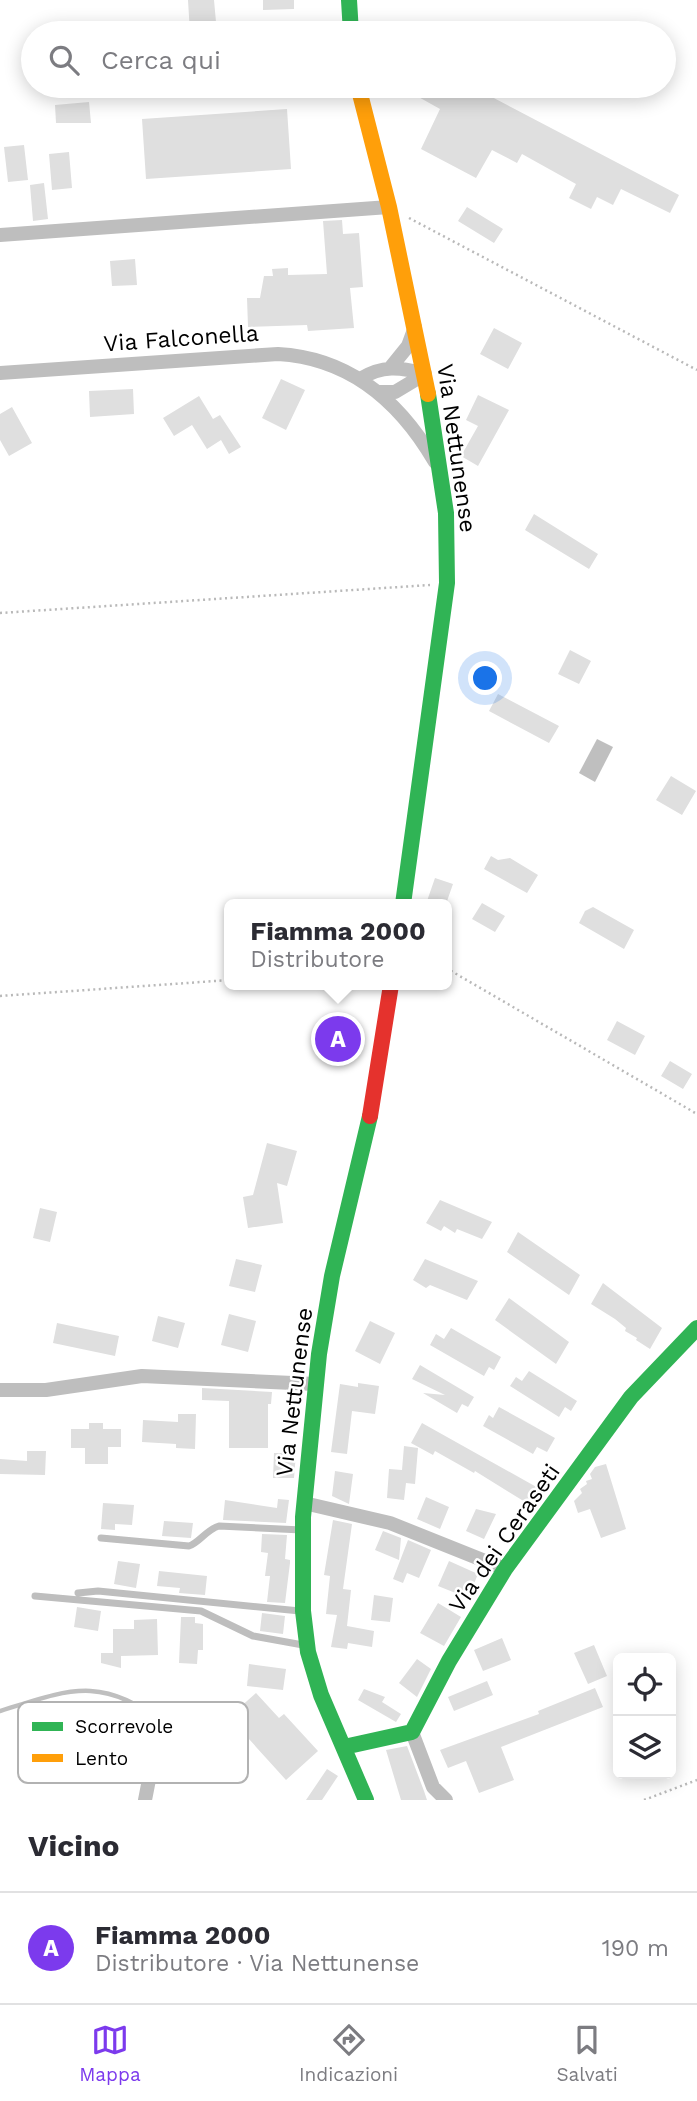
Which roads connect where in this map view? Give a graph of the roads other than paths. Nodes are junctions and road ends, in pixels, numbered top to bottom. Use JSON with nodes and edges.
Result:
{"nodes":[{"id":1,"x":349,"y":0,"type":"edge"},
{"id":2,"x":350,"y":21,"type":"edge"},
{"id":3,"x":361,"y":98,"type":"edge"},
{"id":4,"x":389,"y":208,"type":"junction"},
{"id":5,"x":0,"y":235,"type":"edge"},
{"id":6,"x":415,"y":327,"type":"junction"},
{"id":7,"x":391,"y":367,"type":"junction"},
{"id":8,"x":0,"y":373,"type":"edge"},
{"id":9,"x":425,"y":373,"type":"junction"},
{"id":10,"x":360,"y":379,"type":"junction"},
{"id":11,"x":378,"y":392,"type":"junction"},
{"id":12,"x":442,"y":472,"type":"junction"},
{"id":13,"x":404,"y":899,"type":"edge"},
{"id":14,"x":390,"y":990,"type":"edge"},
{"id":15,"x":697,"y":1328,"type":"edge"},
{"id":16,"x":315,"y":1384,"type":"junction"},
{"id":17,"x":0,"y":1390,"type":"edge"},
{"id":18,"x":304,"y":1503,"type":"junction"},
{"id":19,"x":303,"y":1530,"type":"junction"},
{"id":20,"x":101,"y":1538,"type":"dead end"},
{"id":21,"x":505,"y":1569,"type":"junction"},
{"id":22,"x":78,"y":1593,"type":"dead end"},
{"id":23,"x":35,"y":1596,"type":"dead end"},
{"id":24,"x":303,"y":1611,"type":"junction"},
{"id":25,"x":307,"y":1646,"type":"junction"},
{"id":26,"x":412,"y":1732,"type":"junction"},
{"id":27,"x":344,"y":1747,"type":"junction"},
{"id":28,"x":366,"y":1800,"type":"edge"},
{"id":29,"x":446,"y":1800,"type":"edge"}],
"edges":[{"from":1,"to":2,"type":"main road"},
{"from":3,"to":4,"type":"main road","name":"Via Nettunense"},
{"from":4,"to":5,"type":"street"},
{"from":4,"to":6,"type":"main road","name":"Via Nettunense"},
{"from":6,"to":7,"type":"street"},
{"from":6,"to":9,"type":"main road","name":"Via Nettunense"},
{"from":7,"to":9,"type":"street"},
{"from":7,"to":10,"type":"street"},
{"from":8,"to":10,"type":"street","name":"Via Falconella"},
{"from":9,"to":11,"type":"street"},
{"from":9,"to":12,"type":"main road","name":"Via Nettunense"},
{"from":10,"to":11,"type":"street","name":"Via Falconella"},
{"from":11,"to":12,"type":"street","name":"Via Falconella"},
{"from":12,"to":13,"type":"main road","name":"Via Nettunense"},
{"from":14,"to":16,"type":"main road","name":"Via Nettunense"},
{"from":15,"to":21,"type":"main road","name":"Via dei Ceraseti"},
{"from":16,"to":17,"type":"street"},
{"from":16,"to":18,"type":"main road","name":"Via Nettunense"},
{"from":18,"to":19,"type":"main road","name":"Via Nettunense"},
{"from":18,"to":21,"type":"street"},
{"from":19,"to":20,"type":"lane"},
{"from":19,"to":24,"type":"main road","name":"Via Nettunense"},
{"from":21,"to":26,"type":"main road","name":"Via dei Ceraseti"},
{"from":22,"to":24,"type":"lane"},
{"from":23,"to":25,"type":"lane"},
{"from":24,"to":25,"type":"main road","name":"Via Nettunense"},
{"from":25,"to":27,"type":"main road","name":"Via Nettunense"},
{"from":26,"to":27,"type":"main road"},
{"from":26,"to":29,"type":"street"},
{"from":27,"to":28,"type":"main road","name":"Via Nettunense"}]}
